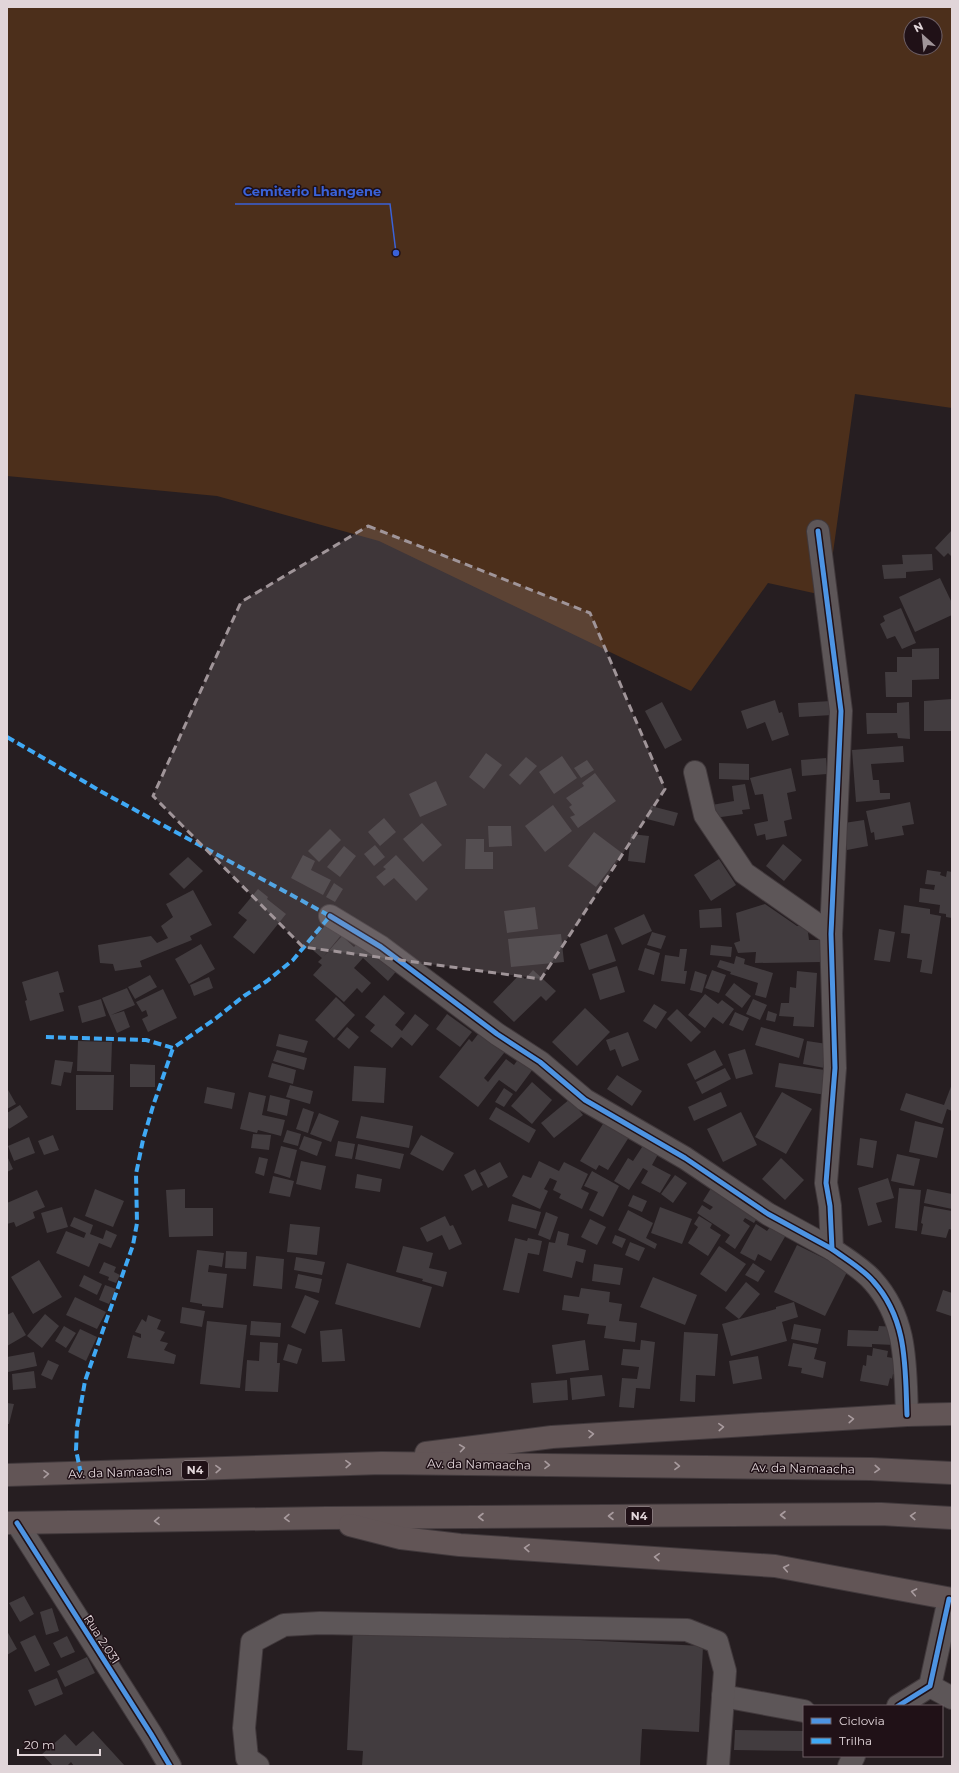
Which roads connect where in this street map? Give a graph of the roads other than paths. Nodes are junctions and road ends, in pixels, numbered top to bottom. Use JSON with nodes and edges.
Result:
{"nodes":[{"id":1,"x":818,"y":531,"type":"dead end"},
{"id":2,"x":695,"y":772,"type":"dead end"},
{"id":3,"x":330,"y":916,"type":"dead end"},
{"id":4,"x":830,"y":934,"type":"junction"},
{"id":5,"x":832,"y":1249,"type":"junction"},
{"id":6,"x":952,"y":1414,"type":"edge"},
{"id":7,"x":907,"y":1415,"type":"junction"},
{"id":8,"x":382,"y":1463,"type":"junction"},
{"id":9,"x":952,"y":1474,"type":"edge"},
{"id":10,"x":7,"y":1475,"type":"edge"},
{"id":11,"x":326,"y":1518,"type":"junction"},
{"id":12,"x":952,"y":1518,"type":"edge"},
{"id":13,"x":12,"y":1523,"type":"edge"},
{"id":14,"x":951,"y":1599,"type":"edge"},
{"id":15,"x":930,"y":1686,"type":"junction"},
{"id":16,"x":723,"y":1696,"type":"junction"},
{"id":17,"x":952,"y":1698,"type":"edge"},
{"id":18,"x":900,"y":1705,"type":"edge"},
{"id":19,"x":803,"y":1711,"type":"edge"},
{"id":20,"x":854,"y":1757,"type":"edge"},
{"id":21,"x":170,"y":1766,"type":"edge"},
{"id":22,"x":258,"y":1766,"type":"edge"},
{"id":23,"x":718,"y":1766,"type":"edge"},
{"id":24,"x":849,"y":1766,"type":"edge"}],
"edges":[{"from":1,"to":4,"type":"street"},
{"from":2,"to":4,"type":"street"},
{"from":3,"to":5,"type":"street"},
{"from":4,"to":5,"type":"street"},
{"from":5,"to":7,"type":"street"},
{"from":6,"to":7,"type":"highway"},
{"from":8,"to":7,"type":"highway","one_way":true},
{"from":8,"to":9,"type":"highway","name":"Av. da Namaacha","number":"N4","one_way":true},
{"from":10,"to":8,"type":"highway","name":"Av. da Namaacha","number":"N4","one_way":true},
{"from":12,"to":11,"type":"highway","number":"N4","one_way":true},
{"from":11,"to":13,"type":"highway","number":"N4","one_way":true},
{"from":14,"to":11,"type":"highway","one_way":true},
{"from":13,"to":21,"type":"street","name":"Rua 2.031"},
{"from":14,"to":15,"type":"street"},
{"from":15,"to":17,"type":"street"},
{"from":15,"to":18,"type":"street"},
{"from":16,"to":19,"type":"street"},
{"from":16,"to":22,"type":"street"},
{"from":16,"to":23,"type":"street"},
{"from":20,"to":24,"type":"street"}]}
